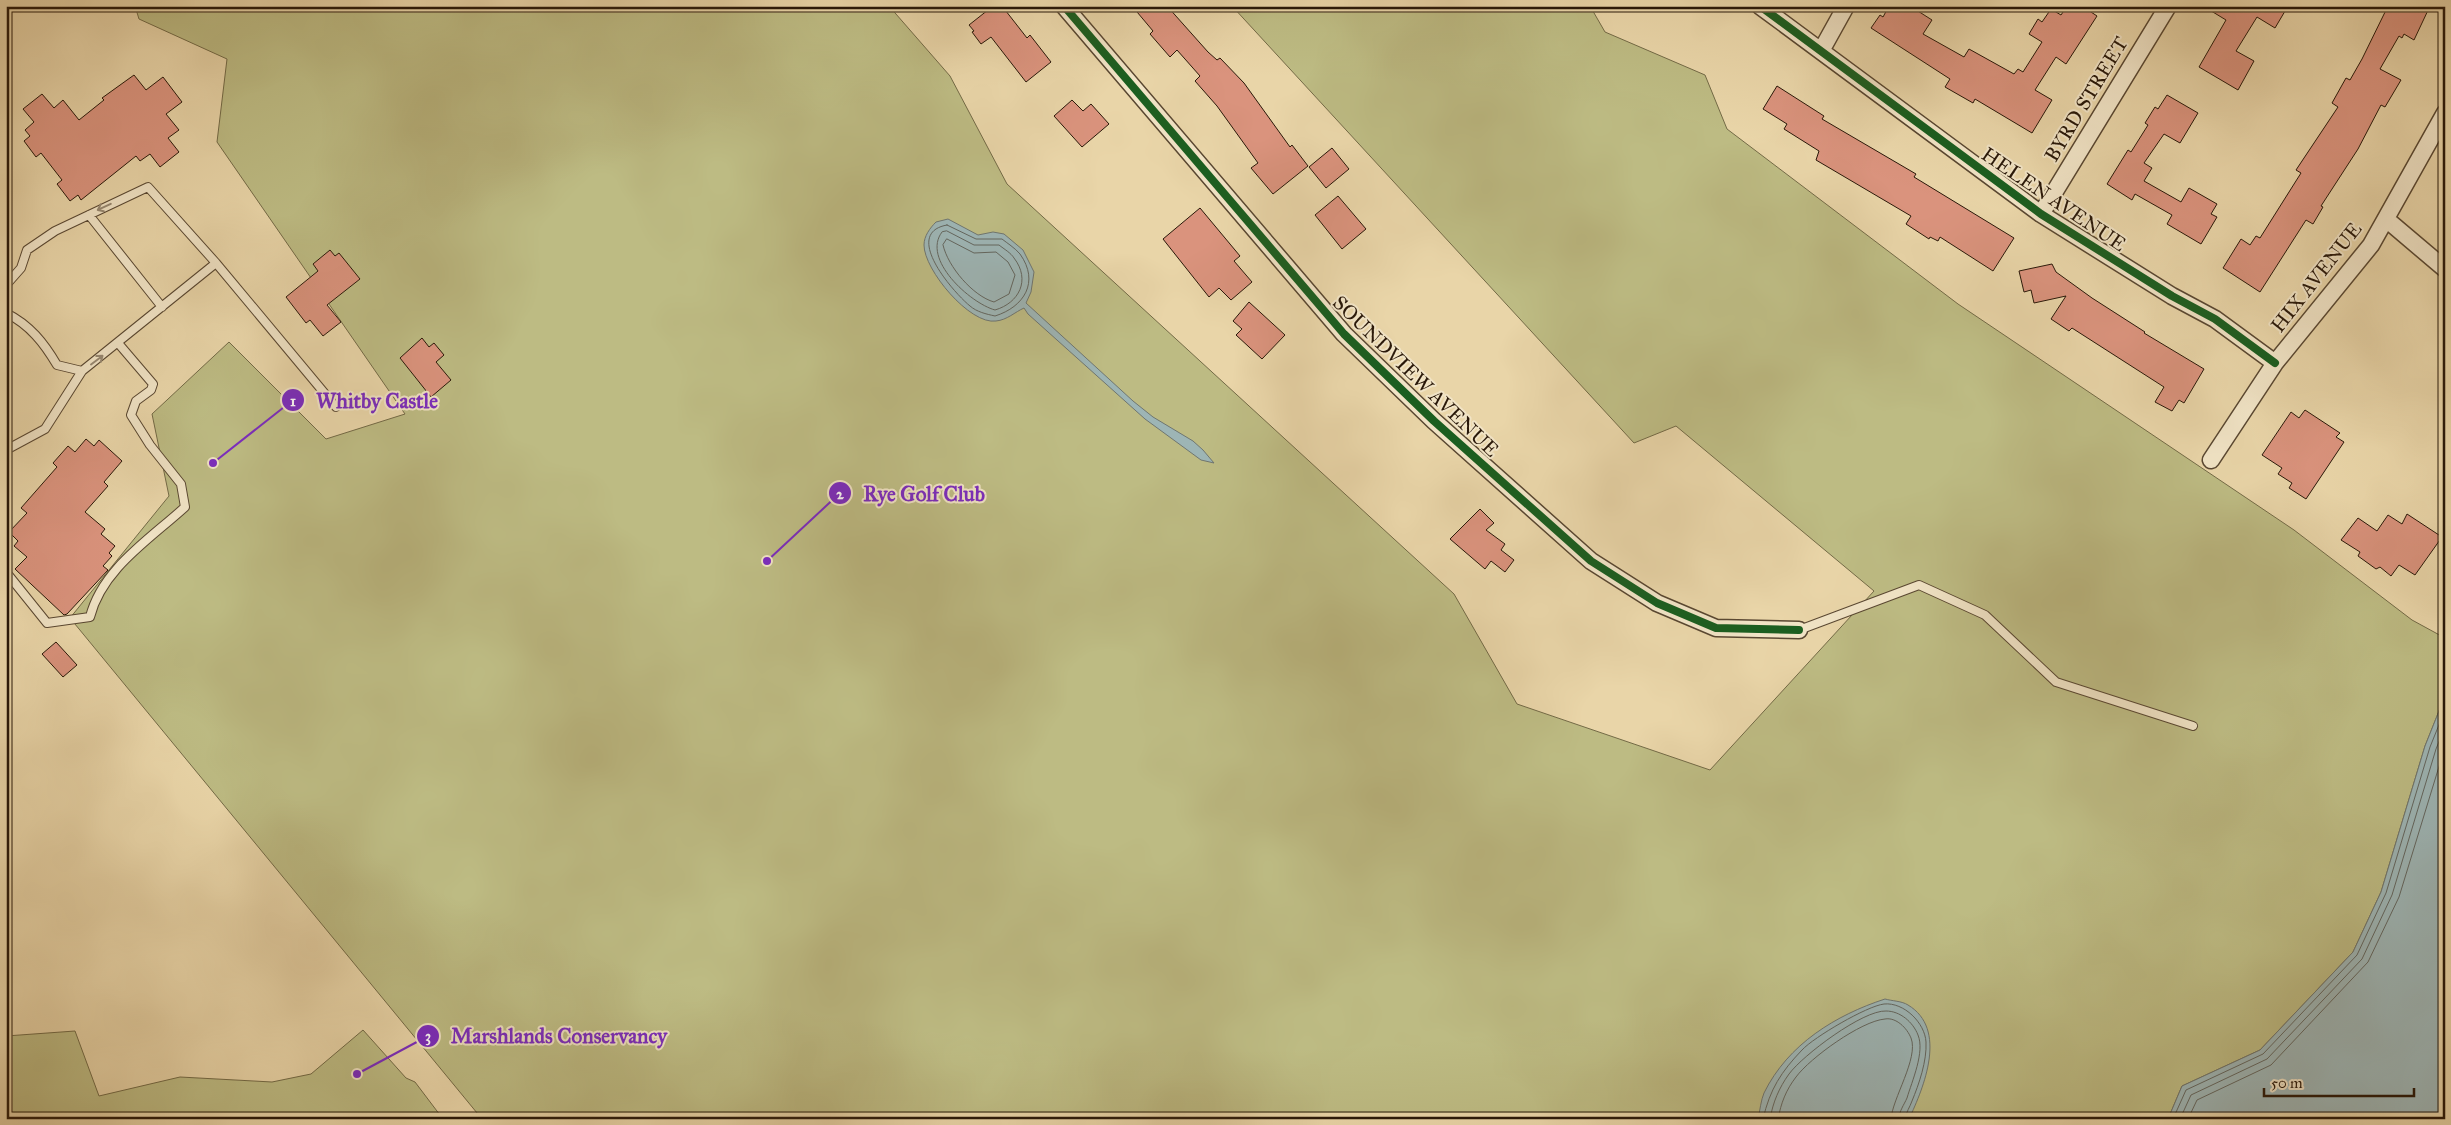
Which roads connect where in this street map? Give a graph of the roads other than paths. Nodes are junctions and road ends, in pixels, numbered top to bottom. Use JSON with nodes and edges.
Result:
{"nodes":[{"id":1,"x":1064,"y":6,"type":"edge"},
{"id":2,"x":1760,"y":6,"type":"edge"},
{"id":3,"x":1846,"y":6,"type":"edge"},
{"id":4,"x":2168,"y":6,"type":"edge"},
{"id":5,"x":1821,"y":51,"type":"junction"},
{"id":6,"x":2445,"y":113,"type":"edge"},
{"id":7,"x":2440,"y":134,"type":"edge"},
{"id":8,"x":89,"y":214,"type":"junction"},
{"id":9,"x":2041,"y":214,"type":"junction"},
{"id":10,"x":2386,"y":219,"type":"junction"},
{"id":11,"x":216,"y":263,"type":"junction"},
{"id":12,"x":2445,"y":269,"type":"edge"},
{"id":13,"x":6,"y":285,"type":"edge"},
{"id":14,"x":162,"y":307,"type":"junction"},
{"id":15,"x":6,"y":313,"type":"edge"},
{"id":16,"x":118,"y":343,"type":"junction"},
{"id":17,"x":2275,"y":363,"type":"junction"},
{"id":18,"x":82,"y":371,"type":"junction"},
{"id":19,"x":336,"y":407,"type":"dead end"},
{"id":20,"x":6,"y":450,"type":"edge"},
{"id":21,"x":2211,"y":460,"type":"dead end"},
{"id":22,"x":6,"y":572,"type":"edge"},
{"id":23,"x":1800,"y":630,"type":"joint"},
{"id":24,"x":2193,"y":726,"type":"dead end"}],
"edges":[{"from":1,"to":23,"type":"street","name":"SOUNDVIEW AVENUE"},
{"from":2,"to":5,"type":"street","name":"HELEN AVENUE"},
{"from":3,"to":5,"type":"street"},
{"from":4,"to":9,"type":"street","name":"BYRD STREET"},
{"from":5,"to":9,"type":"street","name":"HELEN AVENUE"},
{"from":6,"to":7,"type":"street","name":"HIX AVENUE"},
{"from":7,"to":10,"type":"street","name":"HIX AVENUE"},
{"from":11,"to":8,"type":"lane","one_way":true},
{"from":8,"to":13,"type":"lane"},
{"from":8,"to":14,"type":"lane"},
{"from":9,"to":17,"type":"street","name":"HELEN AVENUE"},
{"from":10,"to":12,"type":"street"},
{"from":10,"to":17,"type":"street","name":"HIX AVENUE"},
{"from":11,"to":14,"type":"lane"},
{"from":11,"to":19,"type":"lane"},
{"from":14,"to":16,"type":"lane"},
{"from":15,"to":18,"type":"lane"},
{"from":18,"to":16,"type":"lane","one_way":true},
{"from":16,"to":22,"type":"lane"},
{"from":17,"to":21,"type":"street","name":"HIX AVENUE"},
{"from":18,"to":20,"type":"lane"},
{"from":23,"to":24,"type":"lane"}]}
